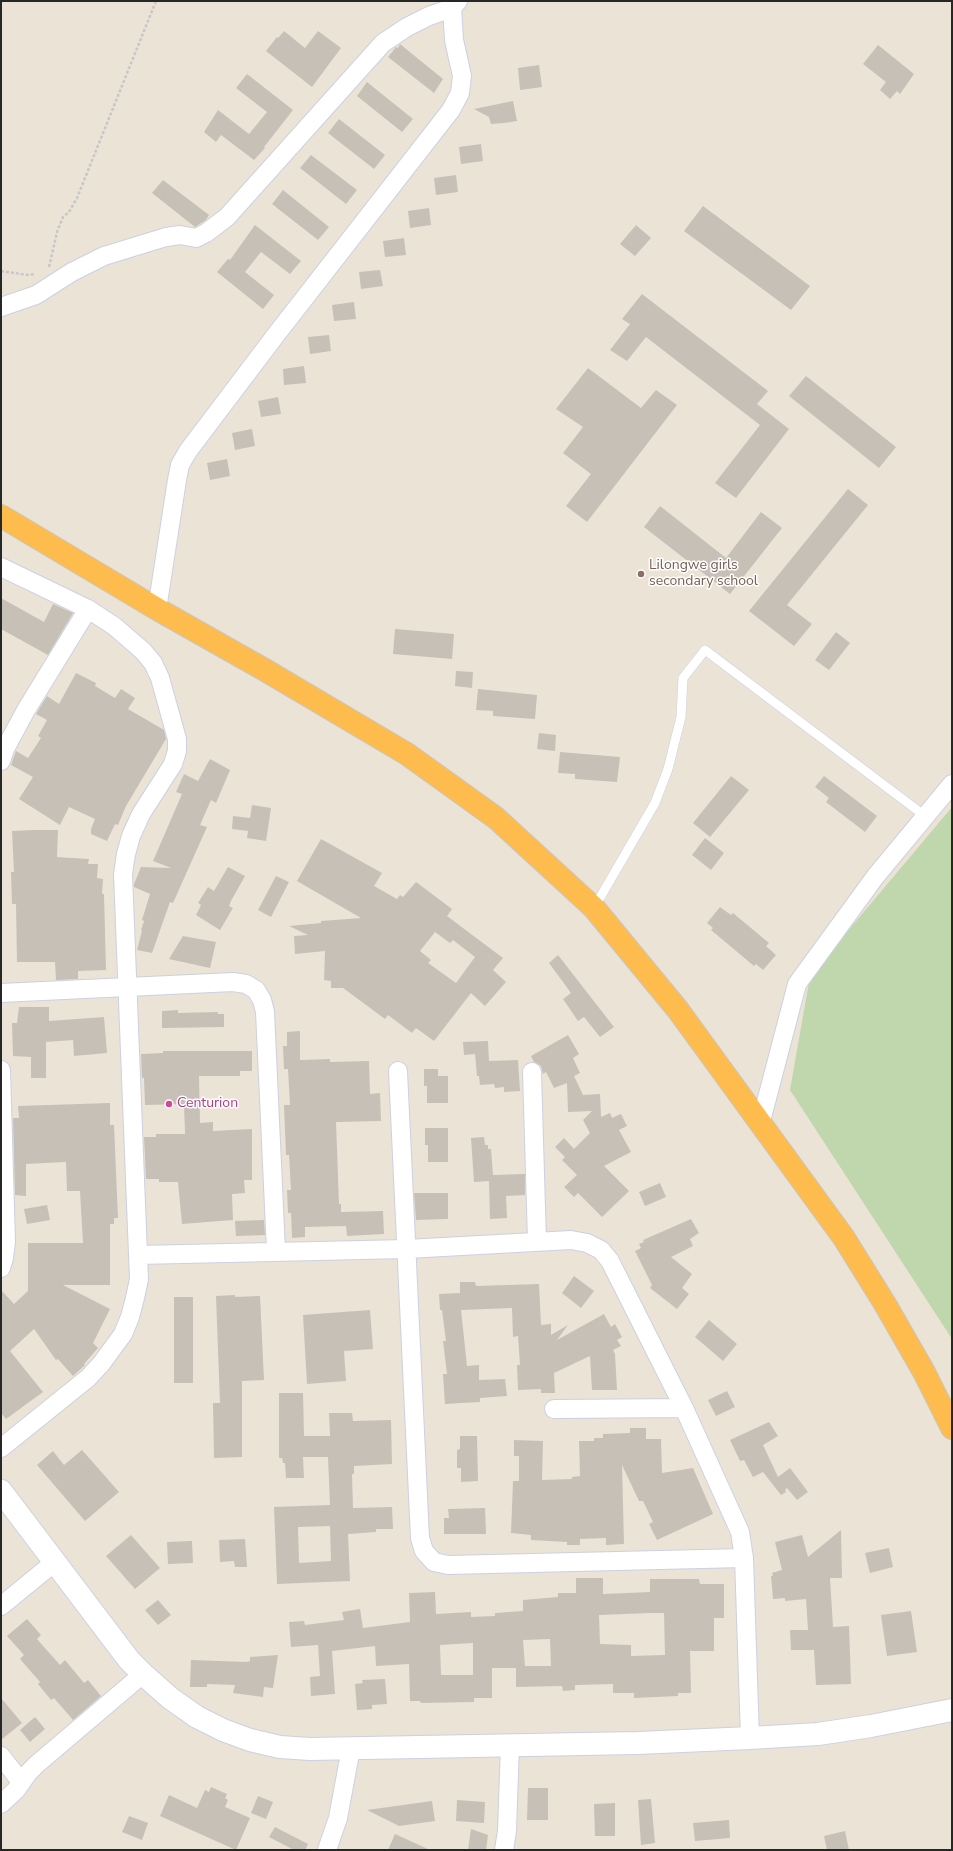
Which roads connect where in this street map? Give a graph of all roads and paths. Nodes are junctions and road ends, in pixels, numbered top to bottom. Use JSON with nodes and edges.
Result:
{"nodes":[{"id":1,"x":156,"y":1,"type":"edge"},
{"id":2,"x":455,"y":5,"type":"edge"},
{"id":3,"x":48,"y":273,"type":"dead end"},
{"id":4,"x":1,"y":307,"type":"edge"},
{"id":5,"x":1,"y":516,"type":"edge"},
{"id":6,"x":1,"y":567,"type":"edge"},
{"id":7,"x":88,"y":609,"type":"junction"},
{"id":8,"x":156,"y":609,"type":"junction"},
{"id":9,"x":1,"y":761,"type":"edge"},
{"id":10,"x":952,"y":784,"type":"edge"},
{"id":11,"x":925,"y":816,"type":"junction"},
{"id":12,"x":594,"y":908,"type":"junction"},
{"id":13,"x":128,"y":987,"type":"junction"},
{"id":14,"x":1,"y":993,"type":"edge"},
{"id":15,"x":1,"y":1070,"type":"edge"},
{"id":16,"x":398,"y":1071,"type":"dead end"},
{"id":17,"x":532,"y":1072,"type":"dead end"},
{"id":18,"x":760,"y":1125,"type":"junction"},
{"id":19,"x":537,"y":1242,"type":"junction"},
{"id":20,"x":407,"y":1248,"type":"junction"},
{"id":21,"x":276,"y":1251,"type":"junction"},
{"id":22,"x":138,"y":1255,"type":"junction"},
{"id":23,"x":1,"y":1268,"type":"edge"},
{"id":24,"x":684,"y":1408,"type":"junction"},
{"id":25,"x":554,"y":1409,"type":"dead end"},
{"id":26,"x":952,"y":1428,"type":"edge"},
{"id":27,"x":1,"y":1448,"type":"edge"},
{"id":28,"x":1,"y":1491,"type":"edge"},
{"id":29,"x":744,"y":1558,"type":"junction"},
{"id":30,"x":56,"y":1561,"type":"junction"},
{"id":31,"x":1,"y":1606,"type":"edge"},
{"id":32,"x":143,"y":1674,"type":"junction"},
{"id":33,"x":952,"y":1710,"type":"edge"},
{"id":34,"x":750,"y":1738,"type":"junction"},
{"id":35,"x":510,"y":1745,"type":"junction"},
{"id":36,"x":351,"y":1748,"type":"junction"},
{"id":37,"x":1,"y":1756,"type":"edge"},
{"id":38,"x":21,"y":1782,"type":"junction"},
{"id":39,"x":1,"y":1804,"type":"edge"},
{"id":40,"x":328,"y":1850,"type":"edge"},
{"id":41,"x":504,"y":1850,"type":"edge"}],
"edges":[{"from":1,"to":3,"type":"path"},
{"from":2,"to":4,"type":"street"},
{"from":2,"to":8,"type":"street"},
{"from":5,"to":8,"type":"highway"},
{"from":6,"to":7,"type":"street"},
{"from":7,"to":9,"type":"street"},
{"from":7,"to":13,"type":"street"},
{"from":8,"to":12,"type":"highway"},
{"from":10,"to":11,"type":"street"},
{"from":11,"to":12,"type":"lane"},
{"from":11,"to":18,"type":"street"},
{"from":12,"to":18,"type":"highway"},
{"from":13,"to":14,"type":"street"},
{"from":13,"to":21,"type":"street"},
{"from":13,"to":22,"type":"street"},
{"from":15,"to":23,"type":"street"},
{"from":16,"to":20,"type":"street"},
{"from":17,"to":19,"type":"street"},
{"from":18,"to":26,"type":"highway"},
{"from":19,"to":20,"type":"street"},
{"from":19,"to":24,"type":"street"},
{"from":20,"to":21,"type":"street"},
{"from":20,"to":29,"type":"street"},
{"from":21,"to":22,"type":"street"},
{"from":22,"to":27,"type":"street"},
{"from":24,"to":25,"type":"street"},
{"from":24,"to":29,"type":"street"},
{"from":28,"to":30,"type":"street"},
{"from":29,"to":34,"type":"street"},
{"from":30,"to":31,"type":"street"},
{"from":30,"to":32,"type":"street"},
{"from":32,"to":36,"type":"street"},
{"from":32,"to":38,"type":"street"},
{"from":33,"to":34,"type":"street"},
{"from":34,"to":35,"type":"street"},
{"from":35,"to":36,"type":"street"},
{"from":35,"to":41,"type":"street"},
{"from":36,"to":40,"type":"street"},
{"from":37,"to":38,"type":"street"},
{"from":38,"to":39,"type":"street"}]}
